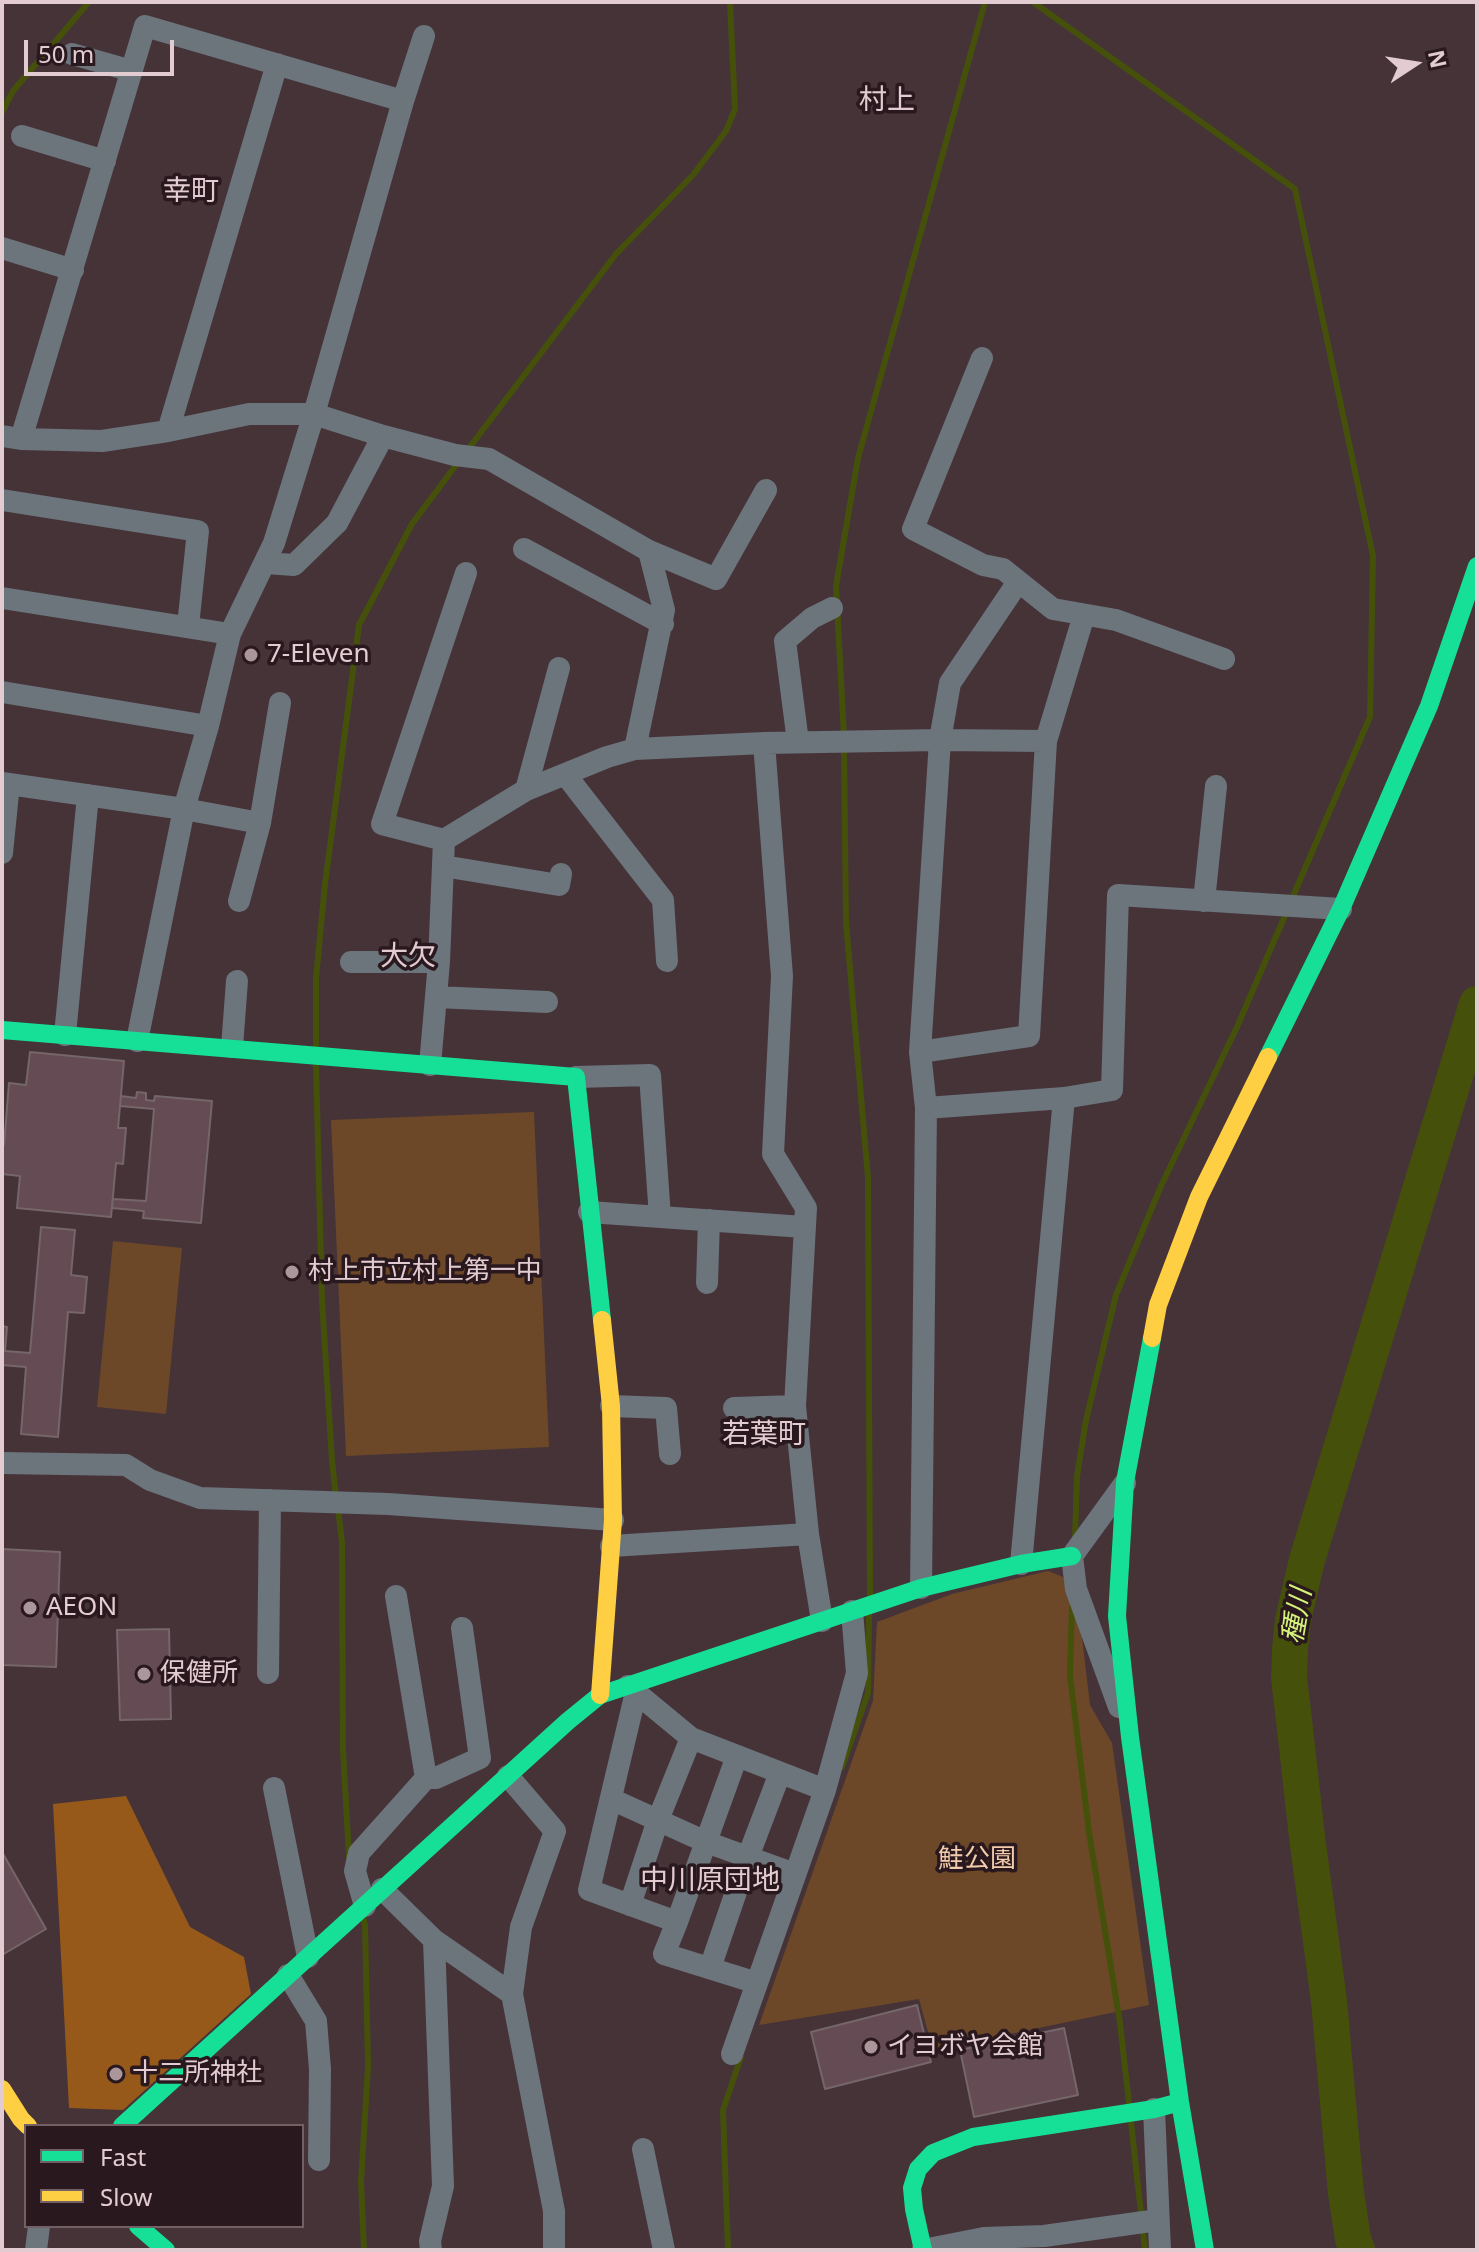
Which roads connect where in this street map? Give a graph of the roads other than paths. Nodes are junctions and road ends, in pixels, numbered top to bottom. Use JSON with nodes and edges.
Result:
{"nodes":[{"id":1,"x":424,"y":36,"type":"dead end"},
{"id":2,"x":72,"y":54,"type":"dead end"},
{"id":3,"x":277,"y":64,"type":"junction"},
{"id":4,"x":132,"y":71,"type":"junction"},
{"id":5,"x":403,"y":101,"type":"junction"},
{"id":6,"x":22,"y":136,"type":"dead end"},
{"id":7,"x":105,"y":161,"type":"junction"},
{"id":8,"x":2,"y":248,"type":"edge"},
{"id":9,"x":73,"y":270,"type":"junction"},
{"id":10,"x":982,"y":358,"type":"dead end"},
{"id":11,"x":314,"y":414,"type":"junction"},
{"id":12,"x":168,"y":431,"type":"junction"},
{"id":13,"x":383,"y":436,"type":"junction"},
{"id":14,"x":11,"y":437,"type":"edge"},
{"id":15,"x":766,"y":490,"type":"dead end"},
{"id":16,"x":2,"y":500,"type":"edge"},
{"id":17,"x":524,"y":549,"type":"dead end"},
{"id":18,"x":649,"y":551,"type":"junction"},
{"id":19,"x":266,"y":563,"type":"junction"},
{"id":20,"x":1477,"y":566,"type":"edge"},
{"id":21,"x":466,"y":573,"type":"dead end"},
{"id":22,"x":1018,"y":582,"type":"junction"},
{"id":23,"x":2,"y":598,"type":"edge"},
{"id":24,"x":832,"y":608,"type":"dead end"},
{"id":25,"x":1084,"y":615,"type":"junction"},
{"id":26,"x":663,"y":624,"type":"junction"},
{"id":27,"x":188,"y":626,"type":"junction"},
{"id":28,"x":230,"y":634,"type":"junction"},
{"id":29,"x":1224,"y":659,"type":"dead end"},
{"id":30,"x":559,"y":668,"type":"dead end"},
{"id":31,"x":2,"y":692,"type":"edge"},
{"id":32,"x":280,"y":703,"type":"dead end"},
{"id":33,"x":208,"y":726,"type":"junction"},
{"id":34,"x":940,"y":740,"type":"junction"},
{"id":35,"x":1046,"y":741,"type":"junction"},
{"id":36,"x":798,"y":742,"type":"junction"},
{"id":37,"x":764,"y":743,"type":"junction"},
{"id":38,"x":635,"y":749,"type":"junction"},
{"id":39,"x":565,"y":774,"type":"junction"},
{"id":40,"x":5,"y":783,"type":"edge"},
{"id":41,"x":1216,"y":786,"type":"dead end"},
{"id":42,"x":526,"y":790,"type":"junction"},
{"id":43,"x":88,"y":795,"type":"junction"},
{"id":44,"x":184,"y":809,"type":"junction"},
{"id":45,"x":260,"y":823,"type":"junction"},
{"id":46,"x":444,"y":840,"type":"junction"},
{"id":47,"x":2,"y":853,"type":"edge"},
{"id":48,"x":443,"y":866,"type":"junction"},
{"id":49,"x":561,"y":874,"type":"dead end"},
{"id":50,"x":239,"y":901,"type":"dead end"},
{"id":51,"x":1204,"y":901,"type":"junction"},
{"id":52,"x":1341,"y":909,"type":"junction"},
{"id":53,"x":667,"y":961,"type":"dead end"},
{"id":54,"x":351,"y":962,"type":"dead end"},
{"id":55,"x":439,"y":962,"type":"junction"},
{"id":56,"x":237,"y":981,"type":"dead end"},
{"id":57,"x":436,"y":997,"type":"junction"},
{"id":58,"x":547,"y":1002,"type":"dead end"},
{"id":59,"x":2,"y":1030,"type":"edge"},
{"id":60,"x":65,"y":1035,"type":"junction"},
{"id":61,"x":137,"y":1041,"type":"junction"},
{"id":62,"x":232,"y":1047,"type":"junction"},
{"id":63,"x":920,"y":1052,"type":"junction"},
{"id":64,"x":430,"y":1065,"type":"junction"},
{"id":65,"x":576,"y":1077,"type":"junction"},
{"id":66,"x":1064,"y":1098,"type":"junction"},
{"id":67,"x":926,"y":1108,"type":"junction"},
{"id":68,"x":589,"y":1212,"type":"junction"},
{"id":69,"x":660,"y":1217,"type":"junction"},
{"id":70,"x":709,"y":1220,"type":"junction"},
{"id":71,"x":804,"y":1227,"type":"junction"},
{"id":72,"x":707,"y":1283,"type":"dead end"},
{"id":73,"x":611,"y":1406,"type":"junction"},
{"id":74,"x":795,"y":1406,"type":"junction"},
{"id":75,"x":734,"y":1408,"type":"dead end"},
{"id":76,"x":670,"y":1454,"type":"dead end"},
{"id":77,"x":2,"y":1463,"type":"edge"},
{"id":78,"x":1125,"y":1482,"type":"junction"},
{"id":79,"x":270,"y":1500,"type":"junction"},
{"id":80,"x":613,"y":1520,"type":"junction"},
{"id":81,"x":808,"y":1534,"type":"junction"},
{"id":82,"x":611,"y":1546,"type":"junction"},
{"id":83,"x":1072,"y":1556,"type":"junction"},
{"id":84,"x":1021,"y":1564,"type":"junction"},
{"id":85,"x":921,"y":1588,"type":"junction"},
{"id":86,"x":396,"y":1596,"type":"dead end"},
{"id":87,"x":852,"y":1611,"type":"junction"},
{"id":88,"x":822,"y":1621,"type":"junction"},
{"id":89,"x":462,"y":1628,"type":"dead end"},
{"id":90,"x":268,"y":1673,"type":"dead end"},
{"id":91,"x":632,"y":1689,"type":"junction"},
{"id":92,"x":600,"y":1695,"type":"junction"},
{"id":93,"x":1130,"y":1737,"type":"junction"},
{"id":94,"x":691,"y":1738,"type":"junction"},
{"id":95,"x":737,"y":1756,"type":"junction"},
{"id":96,"x":780,"y":1773,"type":"junction"},
{"id":97,"x":508,"y":1776,"type":"junction"},
{"id":98,"x":426,"y":1778,"type":"junction"},
{"id":99,"x":274,"y":1788,"type":"dead end"},
{"id":100,"x":825,"y":1790,"type":"junction"},
{"id":101,"x":611,"y":1799,"type":"junction"},
{"id":102,"x":658,"y":1820,"type":"junction"},
{"id":103,"x":706,"y":1842,"type":"junction"},
{"id":104,"x":748,"y":1857,"type":"junction"},
{"id":105,"x":795,"y":1874,"type":"junction"},
{"id":106,"x":382,"y":1889,"type":"junction"},
{"id":107,"x":630,"y":1905,"type":"junction"},
{"id":108,"x":365,"y":1906,"type":"junction"},
{"id":109,"x":677,"y":1922,"type":"junction"},
{"id":110,"x":434,"y":1940,"type":"junction"},
{"id":111,"x":308,"y":1957,"type":"junction"},
{"id":112,"x":710,"y":1968,"type":"junction"},
{"id":113,"x":288,"y":1975,"type":"junction"},
{"id":114,"x":757,"y":1983,"type":"junction"},
{"id":115,"x":512,"y":1994,"type":"junction"},
{"id":116,"x":732,"y":2054,"type":"dead end"},
{"id":117,"x":2,"y":2089,"type":"edge"},
{"id":118,"x":1180,"y":2102,"type":"junction"},
{"id":119,"x":1154,"y":2109,"type":"junction"},
{"id":120,"x":26,"y":2124,"type":"edge"},
{"id":121,"x":124,"y":2124,"type":"edge"},
{"id":122,"x":643,"y":2149,"type":"dead end"},
{"id":123,"x":319,"y":2160,"type":"dead end"},
{"id":124,"x":1158,"y":2220,"type":"junction"},
{"id":125,"x":39,"y":2228,"type":"edge"},
{"id":126,"x":140,"y":2228,"type":"edge"},
{"id":127,"x":36,"y":2250,"type":"edge"},
{"id":128,"x":166,"y":2250,"type":"edge"},
{"id":129,"x":431,"y":2250,"type":"edge"},
{"id":130,"x":554,"y":2250,"type":"edge"},
{"id":131,"x":664,"y":2250,"type":"edge"},
{"id":132,"x":923,"y":2250,"type":"edge"},
{"id":133,"x":1160,"y":2250,"type":"edge"},
{"id":134,"x":1205,"y":2250,"type":"edge"}],
"edges":[{"from":1,"to":5,"type":"street"},
{"from":2,"to":4,"type":"street"},
{"from":3,"to":4,"type":"street"},
{"from":3,"to":5,"type":"street"},
{"from":3,"to":12,"type":"street"},
{"from":4,"to":7,"type":"street"},
{"from":5,"to":11,"type":"street"},
{"from":6,"to":7,"type":"street"},
{"from":7,"to":9,"type":"street"},
{"from":8,"to":9,"type":"street"},
{"from":9,"to":14,"type":"street"},
{"from":10,"to":22,"type":"street"},
{"from":11,"to":12,"type":"street"},
{"from":11,"to":13,"type":"street"},
{"from":11,"to":19,"type":"street"},
{"from":12,"to":14,"type":"street"},
{"from":13,"to":18,"type":"street"},
{"from":13,"to":19,"type":"street"},
{"from":15,"to":18,"type":"street"},
{"from":16,"to":27,"type":"street"},
{"from":17,"to":26,"type":"street"},
{"from":18,"to":26,"type":"street"},
{"from":19,"to":28,"type":"street"},
{"from":20,"to":52,"type":"street"},
{"from":21,"to":46,"type":"street"},
{"from":22,"to":25,"type":"street"},
{"from":22,"to":34,"type":"street"},
{"from":23,"to":27,"type":"street"},
{"from":24,"to":36,"type":"street"},
{"from":25,"to":29,"type":"street"},
{"from":25,"to":35,"type":"street"},
{"from":26,"to":38,"type":"street"},
{"from":27,"to":28,"type":"street"},
{"from":28,"to":33,"type":"street"},
{"from":30,"to":42,"type":"street"},
{"from":31,"to":33,"type":"street"},
{"from":32,"to":45,"type":"street"},
{"from":33,"to":44,"type":"street"},
{"from":34,"to":35,"type":"street"},
{"from":34,"to":36,"type":"street"},
{"from":34,"to":63,"type":"street"},
{"from":35,"to":63,"type":"street"},
{"from":36,"to":37,"type":"street"},
{"from":37,"to":38,"type":"street"},
{"from":37,"to":71,"type":"street"},
{"from":38,"to":39,"type":"street"},
{"from":39,"to":42,"type":"street"},
{"from":39,"to":53,"type":"street"},
{"from":40,"to":43,"type":"street"},
{"from":40,"to":47,"type":"street"},
{"from":41,"to":51,"type":"street"},
{"from":42,"to":46,"type":"street"},
{"from":43,"to":44,"type":"street"},
{"from":43,"to":60,"type":"street"},
{"from":44,"to":45,"type":"street"},
{"from":44,"to":61,"type":"street"},
{"from":45,"to":50,"type":"street"},
{"from":46,"to":48,"type":"street"},
{"from":48,"to":49,"type":"street"},
{"from":48,"to":55,"type":"street"},
{"from":51,"to":52,"type":"street"},
{"from":51,"to":66,"type":"street"},
{"from":52,"to":78,"type":"street"},
{"from":54,"to":55,"type":"street"},
{"from":55,"to":57,"type":"street"},
{"from":56,"to":62,"type":"street"},
{"from":57,"to":58,"type":"street"},
{"from":57,"to":64,"type":"street"},
{"from":59,"to":60,"type":"street"},
{"from":60,"to":61,"type":"street"},
{"from":61,"to":62,"type":"street"},
{"from":62,"to":64,"type":"street"},
{"from":63,"to":67,"type":"street"},
{"from":64,"to":65,"type":"street"},
{"from":65,"to":68,"type":"street"},
{"from":65,"to":69,"type":"street"},
{"from":66,"to":67,"type":"street"},
{"from":66,"to":84,"type":"street"},
{"from":67,"to":85,"type":"street"},
{"from":68,"to":69,"type":"street"},
{"from":68,"to":73,"type":"street"},
{"from":69,"to":70,"type":"street"},
{"from":70,"to":71,"type":"street"},
{"from":70,"to":72,"type":"street"},
{"from":71,"to":74,"type":"street"},
{"from":73,"to":76,"type":"street"},
{"from":73,"to":80,"type":"street"},
{"from":74,"to":75,"type":"street"},
{"from":74,"to":81,"type":"street"},
{"from":77,"to":79,"type":"street"},
{"from":78,"to":83,"type":"street"},
{"from":78,"to":93,"type":"street"},
{"from":79,"to":80,"type":"street"},
{"from":79,"to":90,"type":"street"},
{"from":80,"to":82,"type":"street"},
{"from":81,"to":82,"type":"street"},
{"from":81,"to":88,"type":"street"},
{"from":82,"to":92,"type":"street"},
{"from":83,"to":84,"type":"street"},
{"from":83,"to":93,"type":"street"},
{"from":84,"to":85,"type":"street"},
{"from":85,"to":87,"type":"street"},
{"from":86,"to":98,"type":"street"},
{"from":87,"to":88,"type":"street"},
{"from":87,"to":100,"type":"street"},
{"from":88,"to":91,"type":"street"},
{"from":89,"to":98,"type":"street"},
{"from":91,"to":92,"type":"street"},
{"from":91,"to":94,"type":"street"},
{"from":91,"to":101,"type":"street"},
{"from":92,"to":97,"type":"street"},
{"from":93,"to":118,"type":"street"},
{"from":94,"to":95,"type":"street"},
{"from":94,"to":102,"type":"street"},
{"from":95,"to":96,"type":"street"},
{"from":95,"to":103,"type":"street"},
{"from":96,"to":100,"type":"street"},
{"from":96,"to":104,"type":"street"},
{"from":97,"to":106,"type":"street"},
{"from":97,"to":115,"type":"street"},
{"from":98,"to":108,"type":"street"},
{"from":99,"to":111,"type":"street"},
{"from":100,"to":105,"type":"street"},
{"from":101,"to":102,"type":"street"},
{"from":101,"to":107,"type":"street"},
{"from":102,"to":103,"type":"street"},
{"from":102,"to":107,"type":"street"},
{"from":103,"to":104,"type":"street"},
{"from":103,"to":109,"type":"street"},
{"from":104,"to":105,"type":"street"},
{"from":104,"to":112,"type":"street"},
{"from":105,"to":114,"type":"street"},
{"from":106,"to":108,"type":"street"},
{"from":106,"to":110,"type":"street"},
{"from":107,"to":109,"type":"street"},
{"from":108,"to":111,"type":"street"},
{"from":109,"to":112,"type":"street"},
{"from":110,"to":115,"type":"street"},
{"from":110,"to":129,"type":"street"},
{"from":111,"to":113,"type":"street"},
{"from":112,"to":114,"type":"street"},
{"from":113,"to":121,"type":"street"},
{"from":113,"to":123,"type":"street"},
{"from":114,"to":116,"type":"street"},
{"from":115,"to":130,"type":"street"},
{"from":117,"to":120,"type":"street"},
{"from":118,"to":119,"type":"street"},
{"from":118,"to":134,"type":"street"},
{"from":119,"to":124,"type":"street"},
{"from":119,"to":132,"type":"street"},
{"from":122,"to":131,"type":"street"},
{"from":124,"to":132,"type":"street"},
{"from":124,"to":133,"type":"street"},
{"from":125,"to":127,"type":"street"},
{"from":126,"to":128,"type":"street"}]}
